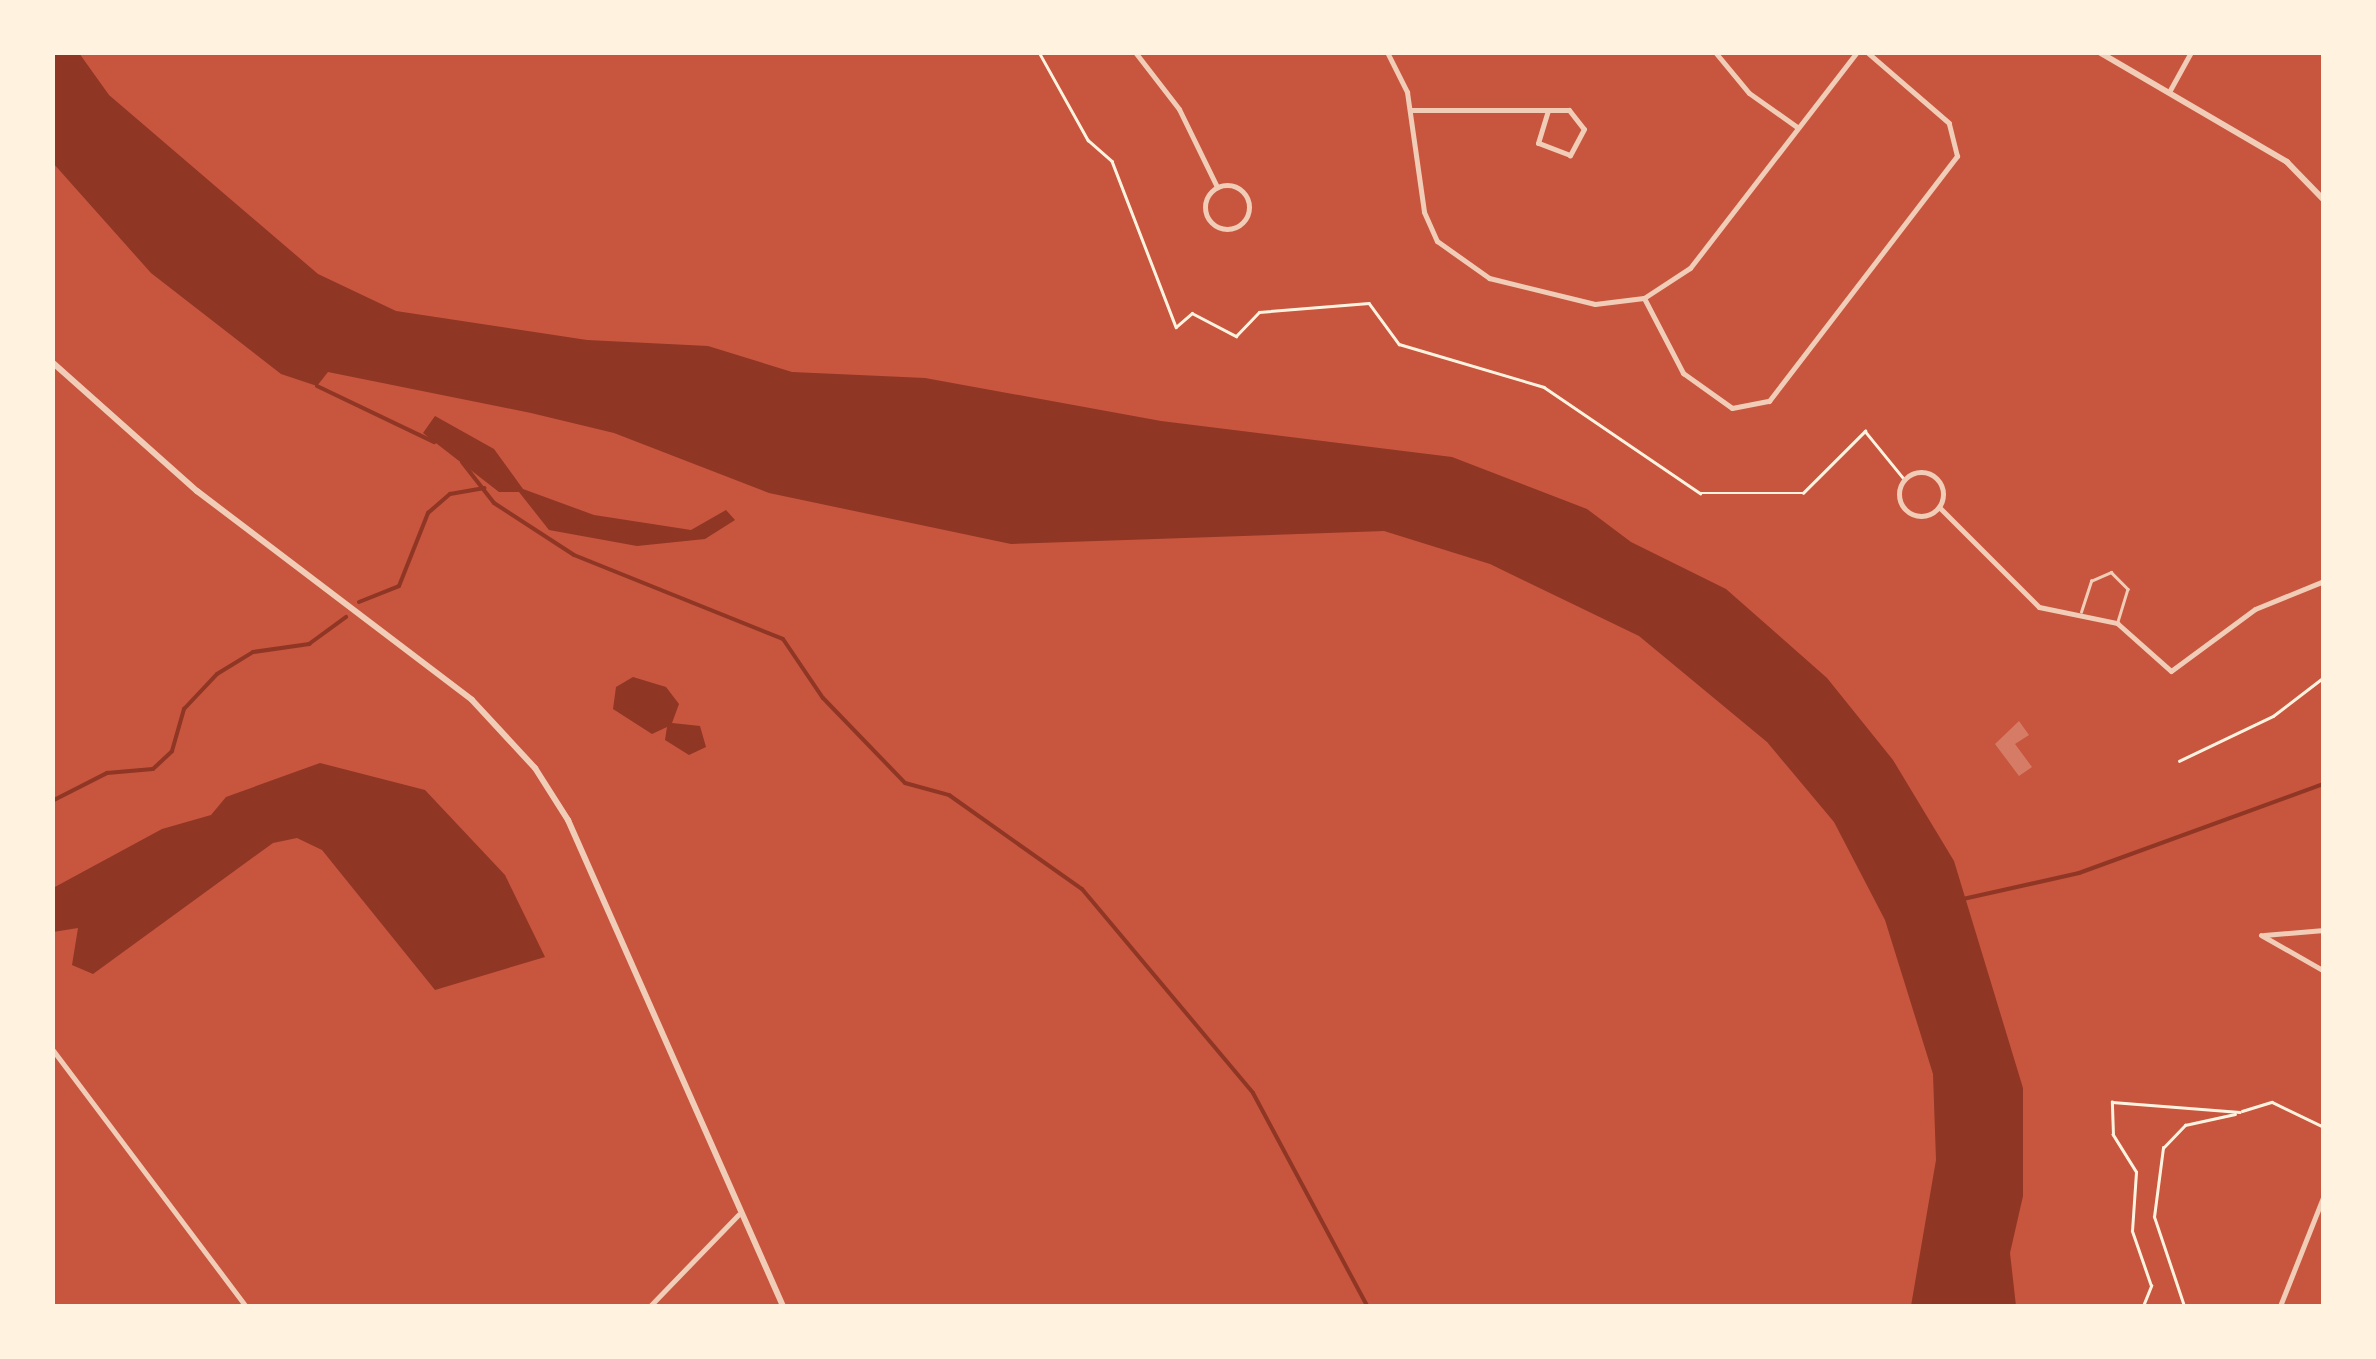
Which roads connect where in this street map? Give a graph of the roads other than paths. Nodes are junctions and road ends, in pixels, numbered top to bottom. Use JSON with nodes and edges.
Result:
{"nodes":[{"id":1,"x":1134,"y":52,"type":"edge"},
{"id":2,"x":1387,"y":52,"type":"edge"},
{"id":3,"x":1715,"y":52,"type":"edge"},
{"id":4,"x":1857,"y":52,"type":"edge"},
{"id":5,"x":1867,"y":52,"type":"edge"},
{"id":6,"x":2099,"y":52,"type":"edge"},
{"id":7,"x":2191,"y":52,"type":"edge"},
{"id":8,"x":2169,"y":92,"type":"junction"},
{"id":9,"x":1410,"y":110,"type":"junction"},
{"id":10,"x":1548,"y":111,"type":"junction"},
{"id":11,"x":1798,"y":128,"type":"junction"},
{"id":12,"x":1217,"y":187,"type":"junction"},
{"id":13,"x":2324,"y":200,"type":"edge"},
{"id":14,"x":1644,"y":298,"type":"junction"},
{"id":15,"x":52,"y":362,"type":"edge"},
{"id":16,"x":1939,"y":507,"type":"junction"},
{"id":17,"x":2324,"y":581,"type":"edge"},
{"id":18,"x":2081,"y":612,"type":"junction"},
{"id":19,"x":2117,"y":623,"type":"junction"},
{"id":20,"x":2324,"y":930,"type":"edge"},
{"id":21,"x":2324,"y":970,"type":"edge"},
{"id":22,"x":52,"y":1049,"type":"edge"},
{"id":23,"x":2324,"y":1195,"type":"edge"},
{"id":24,"x":738,"y":1215,"type":"junction"},
{"id":25,"x":246,"y":1306,"type":"edge"},
{"id":26,"x":650,"y":1306,"type":"edge"},
{"id":27,"x":783,"y":1306,"type":"edge"},
{"id":28,"x":2280,"y":1306,"type":"edge"}],
"edges":[{"from":1,"to":12,"type":"street"},
{"from":2,"to":9,"type":"street"},
{"from":3,"to":11,"type":"street"},
{"from":4,"to":11,"type":"street"},
{"from":5,"to":14,"type":"street"},
{"from":6,"to":8,"type":"street"},
{"from":7,"to":8,"type":"street"},
{"from":8,"to":13,"type":"street"},
{"from":9,"to":10,"type":"street"},
{"from":9,"to":14,"type":"street"},
{"from":10,"to":10,"type":"street"},
{"from":11,"to":14,"type":"street"},
{"from":12,"to":12,"type":"street"},
{"from":15,"to":24,"type":"street"},
{"from":16,"to":16,"type":"street"},
{"from":16,"to":18,"type":"street"},
{"from":17,"to":19,"type":"street"},
{"from":18,"to":19,"type":"street"},
{"from":18,"to":19,"type":"lane"},
{"from":20,"to":21,"type":"street"},
{"from":22,"to":25,"type":"street"},
{"from":23,"to":28,"type":"street"},
{"from":24,"to":26,"type":"street"},
{"from":24,"to":27,"type":"street"}]}
